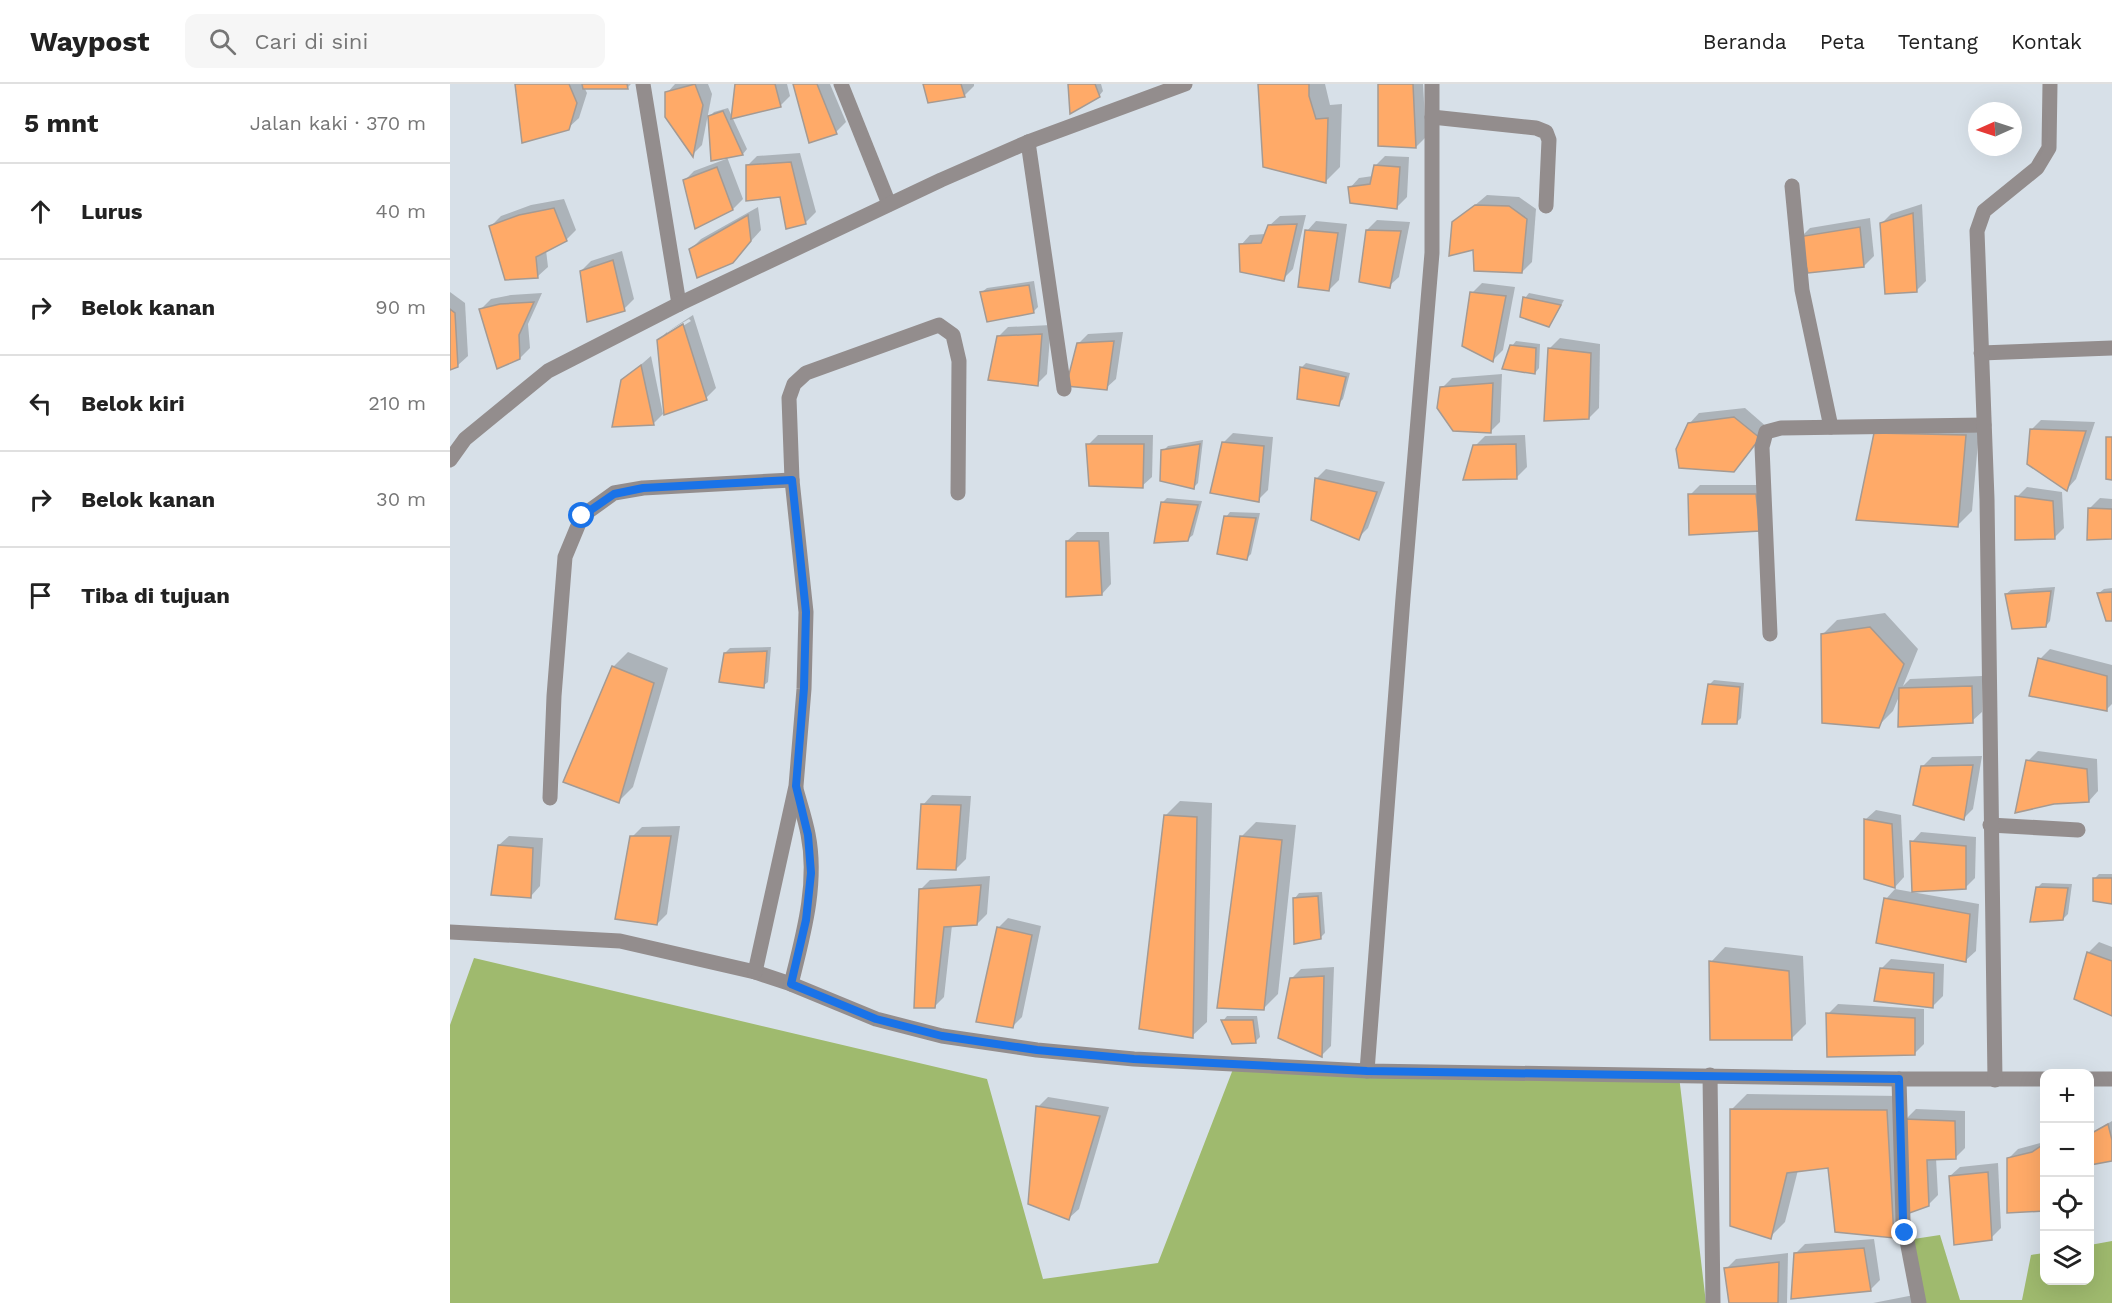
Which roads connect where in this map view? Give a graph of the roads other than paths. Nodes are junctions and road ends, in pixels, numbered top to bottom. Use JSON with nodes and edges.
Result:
{"nodes":[{"id":1,"x":643,"y":84,"type":"edge"},
{"id":2,"x":841,"y":84,"type":"edge"},
{"id":3,"x":1185,"y":84,"type":"edge"},
{"id":4,"x":1432,"y":84,"type":"edge"},
{"id":5,"x":2050,"y":84,"type":"edge"},
{"id":6,"x":1432,"y":117,"type":"junction"},
{"id":7,"x":1028,"y":142,"type":"junction"},
{"id":8,"x":1791,"y":186,"type":"dead end"},
{"id":9,"x":889,"y":204,"type":"junction"},
{"id":10,"x":1546,"y":206,"type":"dead end"},
{"id":11,"x":679,"y":304,"type":"junction"},
{"id":12,"x":2112,"y":348,"type":"edge"},
{"id":13,"x":1981,"y":353,"type":"junction"},
{"id":14,"x":1064,"y":389,"type":"dead end"},
{"id":15,"x":1984,"y":425,"type":"junction"},
{"id":16,"x":1831,"y":427,"type":"junction"},
{"id":17,"x":450,"y":460,"type":"edge"},
{"id":18,"x":792,"y":480,"type":"junction"},
{"id":19,"x":958,"y":494,"type":"dead end"},
{"id":20,"x":1770,"y":634,"type":"dead end"},
{"id":21,"x":796,"y":786,"type":"junction"},
{"id":22,"x":550,"y":798,"type":"dead end"},
{"id":23,"x":1990,"y":825,"type":"junction"},
{"id":24,"x":2078,"y":830,"type":"dead end"},
{"id":25,"x":450,"y":932,"type":"edge"},
{"id":26,"x":755,"y":972,"type":"junction"},
{"id":27,"x":791,"y":984,"type":"junction"},
{"id":28,"x":1367,"y":1071,"type":"junction"},
{"id":29,"x":1710,"y":1075,"type":"junction"},
{"id":30,"x":2112,"y":1078,"type":"edge"},
{"id":31,"x":1899,"y":1079,"type":"junction"},
{"id":32,"x":2040,"y":1079,"type":"edge"},
{"id":33,"x":2094,"y":1079,"type":"edge"},
{"id":34,"x":1995,"y":1080,"type":"junction"},
{"id":35,"x":1713,"y":1303,"type":"edge"},
{"id":36,"x":1919,"y":1303,"type":"edge"}],
"edges":[{"from":1,"to":11,"type":"street"},
{"from":2,"to":9,"type":"street"},
{"from":3,"to":7,"type":"street"},
{"from":4,"to":6,"type":"street"},
{"from":5,"to":13,"type":"street"},
{"from":6,"to":10,"type":"street"},
{"from":6,"to":28,"type":"street"},
{"from":7,"to":9,"type":"street"},
{"from":7,"to":14,"type":"street"},
{"from":8,"to":16,"type":"street"},
{"from":9,"to":11,"type":"street"},
{"from":11,"to":17,"type":"street"},
{"from":12,"to":13,"type":"street"},
{"from":13,"to":15,"type":"street"},
{"from":15,"to":16,"type":"street"},
{"from":15,"to":23,"type":"street"},
{"from":16,"to":20,"type":"street"},
{"from":18,"to":19,"type":"street"},
{"from":18,"to":21,"type":"street"},
{"from":18,"to":22,"type":"street"},
{"from":21,"to":26,"type":"street"},
{"from":21,"to":27,"type":"street"},
{"from":23,"to":24,"type":"street"},
{"from":23,"to":34,"type":"street"},
{"from":25,"to":26,"type":"street"},
{"from":26,"to":27,"type":"street"},
{"from":27,"to":28,"type":"street"},
{"from":28,"to":29,"type":"street"},
{"from":29,"to":31,"type":"street"},
{"from":29,"to":35,"type":"street"},
{"from":30,"to":33,"type":"street"},
{"from":31,"to":34,"type":"street"},
{"from":31,"to":36,"type":"street"},
{"from":32,"to":34,"type":"street"}]}
